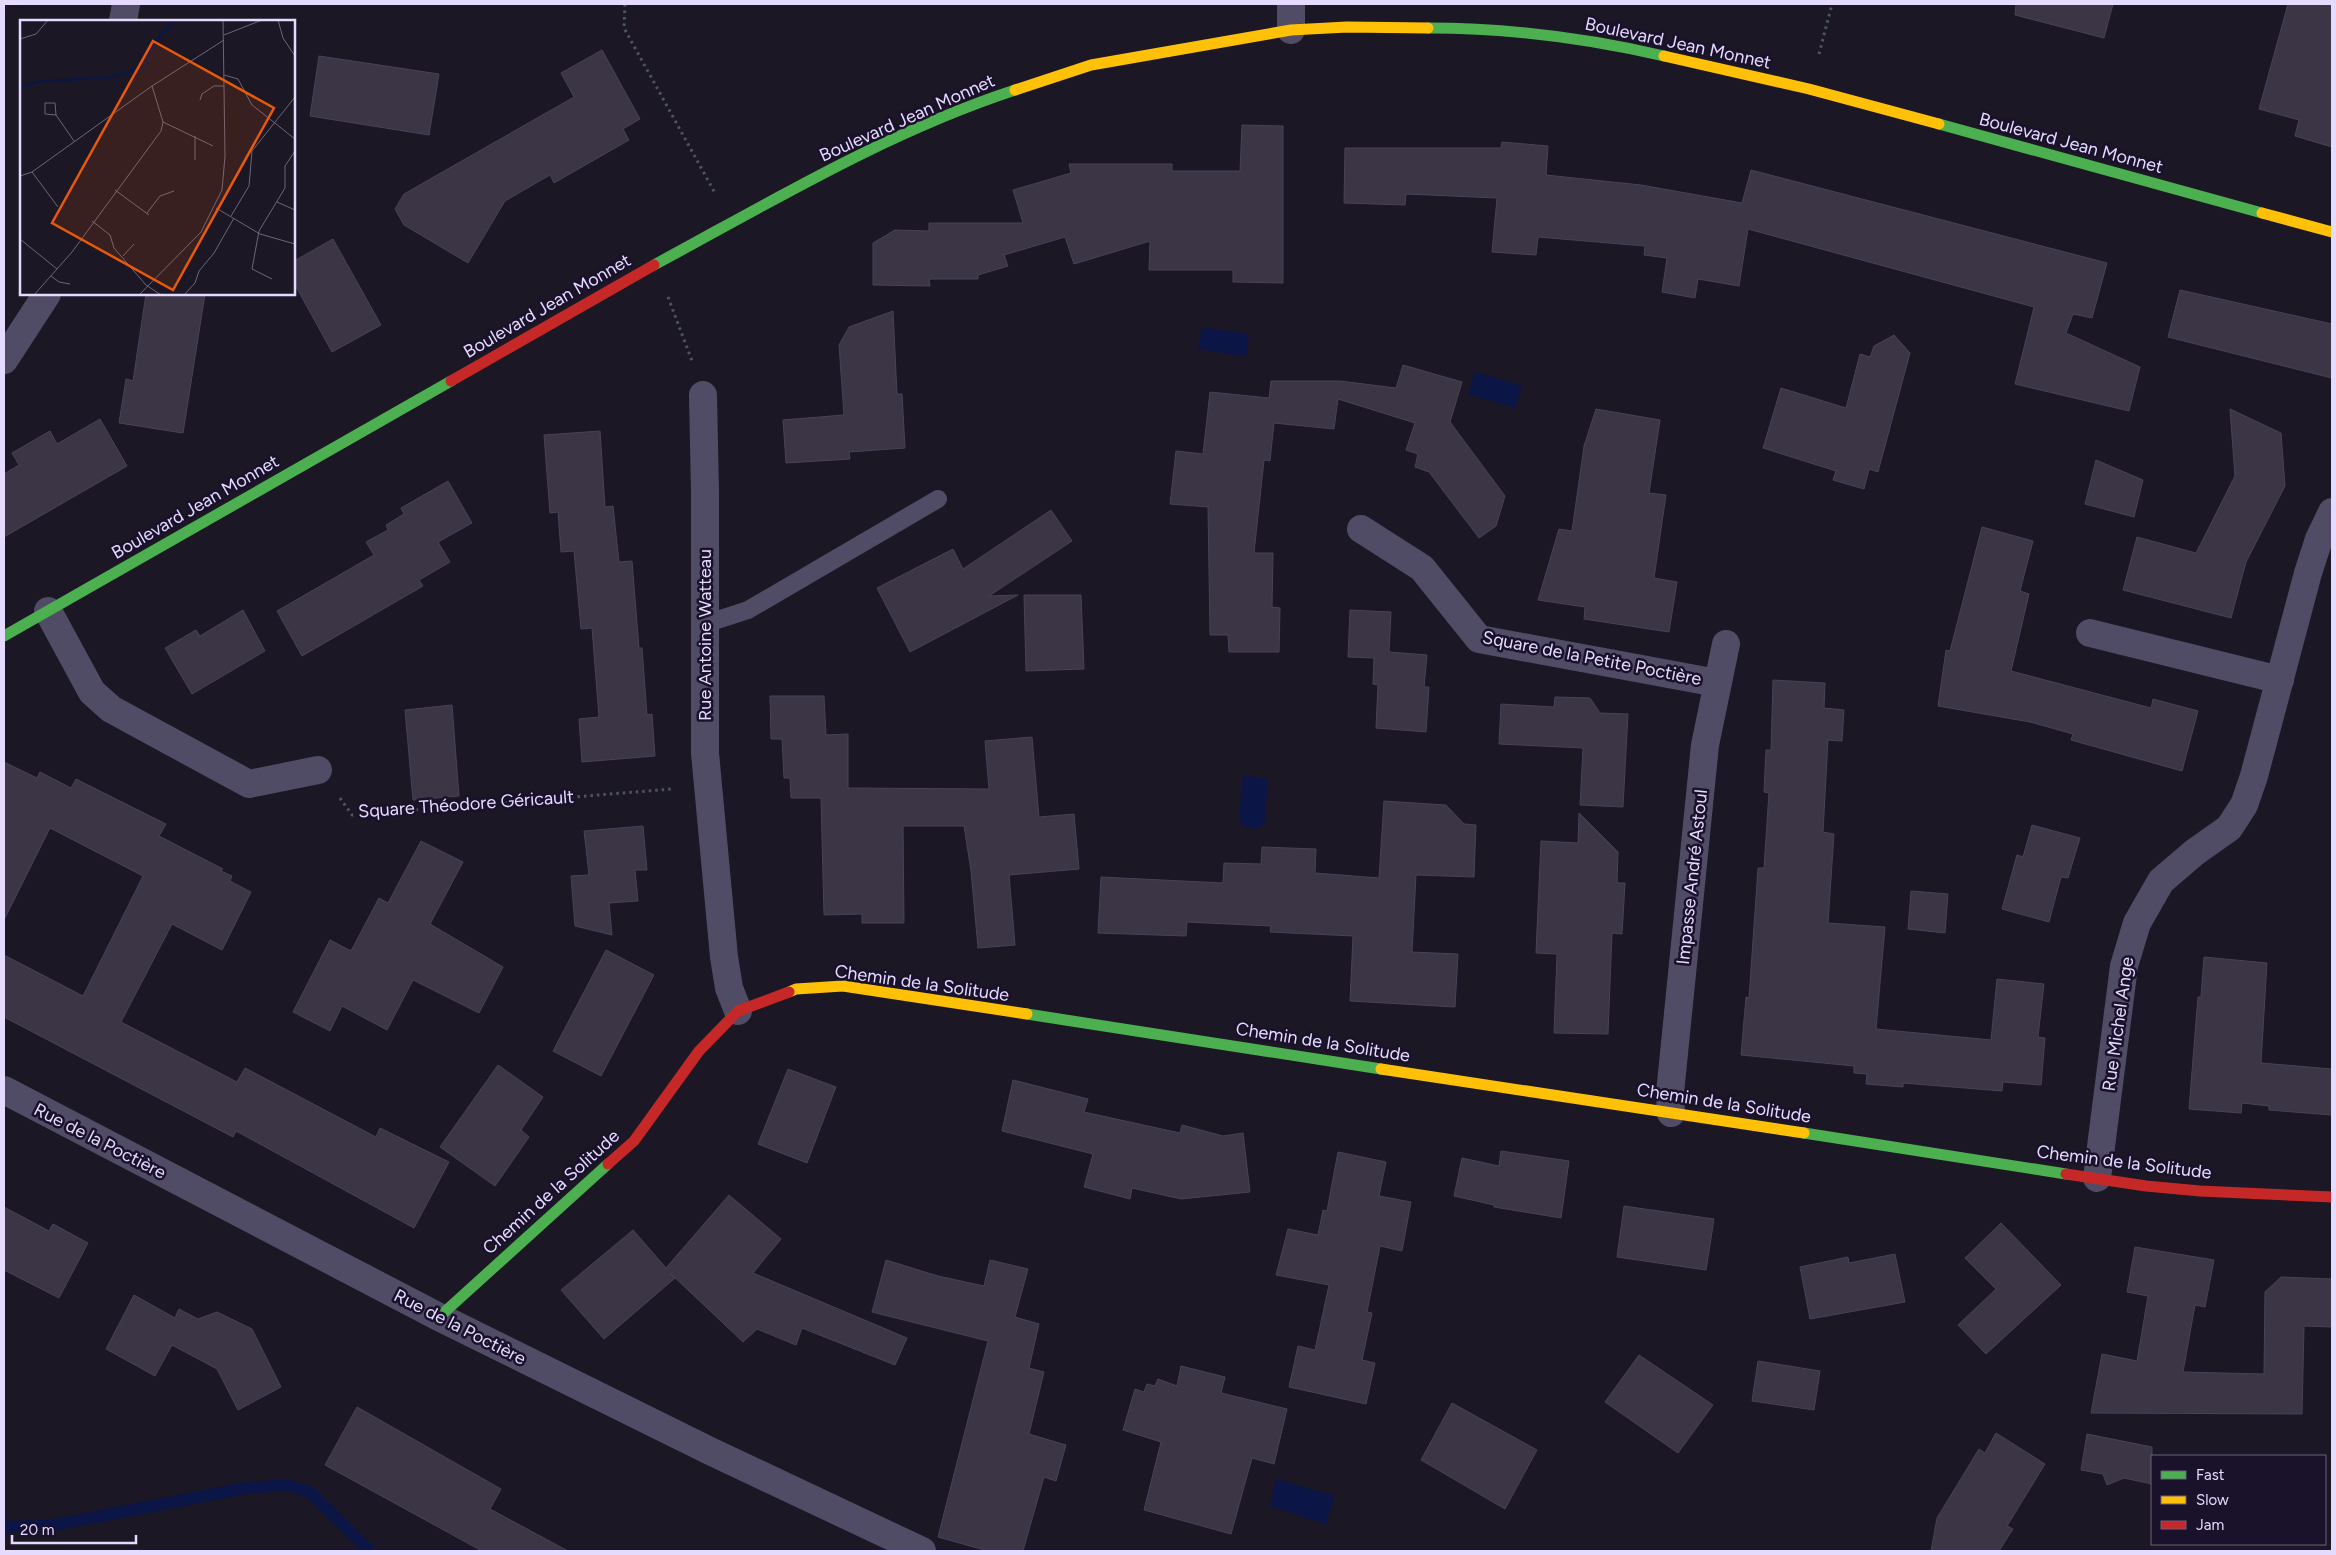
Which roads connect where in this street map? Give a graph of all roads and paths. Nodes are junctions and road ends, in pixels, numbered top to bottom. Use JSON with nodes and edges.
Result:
{"nodes":[{"id":1,"x":126,"y":4,"type":"edge"},
{"id":2,"x":625,"y":4,"type":"edge"},
{"id":3,"x":1832,"y":4,"type":"edge"},
{"id":4,"x":1291,"y":17,"type":"edge"},
{"id":5,"x":123,"y":20,"type":"edge"},
{"id":6,"x":1809,"y":89,"type":"junction"},
{"id":7,"x":731,"y":222,"type":"junction"},
{"id":8,"x":2332,"y":232,"type":"edge"},
{"id":9,"x":649,"y":268,"type":"junction"},
{"id":10,"x":46,"y":295,"type":"edge"},
{"id":11,"x":4,"y":360,"type":"edge"},
{"id":12,"x":703,"y":395,"type":"joint"},
{"id":13,"x":938,"y":499,"type":"dead end"},
{"id":14,"x":2332,"y":512,"type":"edge"},
{"id":15,"x":1361,"y":529,"type":"dead end"},
{"id":16,"x":48,"y":611,"type":"junction"},
{"id":17,"x":705,"y":624,"type":"junction"},
{"id":18,"x":2090,"y":634,"type":"dead end"},
{"id":19,"x":4,"y":636,"type":"edge"},
{"id":20,"x":1726,"y":644,"type":"dead end"},
{"id":21,"x":2280,"y":680,"type":"junction"},
{"id":22,"x":1717,"y":683,"type":"junction"},
{"id":23,"x":318,"y":770,"type":"joint"},
{"id":24,"x":708,"y":786,"type":"junction"},
{"id":25,"x":738,"y":1011,"type":"junction"},
{"id":26,"x":4,"y":1090,"type":"edge"},
{"id":27,"x":1671,"y":1113,"type":"junction"},
{"id":28,"x":2097,"y":1178,"type":"junction"},
{"id":29,"x":2332,"y":1197,"type":"edge"},
{"id":30,"x":439,"y":1317,"type":"junction"},
{"id":31,"x":922,"y":1551,"type":"edge"}],
"edges":[{"from":1,"to":5,"type":"street"},
{"from":2,"to":7,"type":"path"},
{"from":3,"to":6,"type":"path"},
{"from":4,"to":6,"type":"main road","name":"Boulevard Jean Monnet"},
{"from":4,"to":7,"type":"main road","name":"Boulevard Jean Monnet"},
{"from":6,"to":8,"type":"main road","name":"Boulevard Jean Monnet"},
{"from":7,"to":9,"type":"main road","name":"Boulevard Jean Monnet"},
{"from":9,"to":12,"type":"path"},
{"from":9,"to":16,"type":"main road","name":"Boulevard Jean Monnet"},
{"from":10,"to":11,"type":"street"},
{"from":12,"to":17,"type":"street","name":"Rue Antoine Watteau"},
{"from":13,"to":17,"type":"lane"},
{"from":14,"to":21,"type":"street","name":"Rue Michel Ange"},
{"from":15,"to":22,"type":"street","name":"Square de la Petite Poctière"},
{"from":16,"to":19,"type":"main road","name":"Boulevard Jean Monnet"},
{"from":16,"to":23,"type":"street"},
{"from":17,"to":24,"type":"street","name":"Rue Antoine Watteau"},
{"from":18,"to":21,"type":"street"},
{"from":20,"to":22,"type":"street","name":"Impasse André Astoul"},
{"from":21,"to":28,"type":"street","name":"Rue Michel Ange"},
{"from":22,"to":27,"type":"street","name":"Impasse André Astoul"},
{"from":23,"to":24,"type":"path","name":"Square Théodore Géricault"},
{"from":24,"to":25,"type":"street","name":"Rue Antoine Watteau"},
{"from":25,"to":27,"type":"main road","name":"Chemin de la Solitude"},
{"from":25,"to":30,"type":"main road","name":"Chemin de la Solitude"},
{"from":26,"to":30,"type":"street","name":"Rue de la Poctière"},
{"from":27,"to":28,"type":"main road","name":"Chemin de la Solitude"},
{"from":28,"to":29,"type":"main road","name":"Chemin de la Solitude"},
{"from":30,"to":31,"type":"street","name":"Rue de la Poctière"}]}
